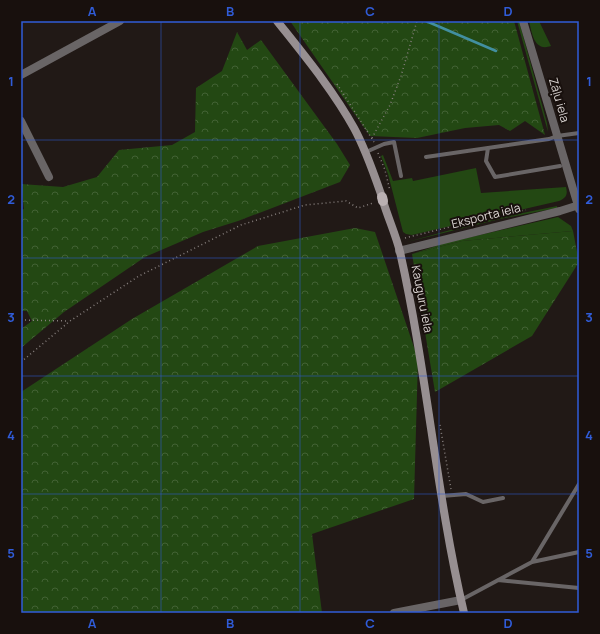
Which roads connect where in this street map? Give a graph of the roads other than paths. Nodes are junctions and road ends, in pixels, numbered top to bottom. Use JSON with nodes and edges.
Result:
{"nodes":[{"id":1,"x":120,"y":21,"type":"edge"},
{"id":2,"x":276,"y":21,"type":"edge"},
{"id":3,"x":523,"y":21,"type":"edge"},
{"id":4,"x":21,"y":75,"type":"edge"},
{"id":5,"x":21,"y":121,"type":"edge"},
{"id":6,"x":579,"y":133,"type":"edge"},
{"id":7,"x":557,"y":136,"type":"junction"},
{"id":8,"x":488,"y":148,"type":"junction"},
{"id":9,"x":366,"y":152,"type":"junction"},
{"id":10,"x":426,"y":157,"type":"dead end"},
{"id":11,"x":560,"y":166,"type":"dead end"},
{"id":12,"x":401,"y":176,"type":"dead end"},
{"id":13,"x":50,"y":177,"type":"dead end"},
{"id":14,"x":579,"y":206,"type":"edge"},
{"id":15,"x":399,"y":251,"type":"junction"},
{"id":16,"x":579,"y":484,"type":"edge"},
{"id":17,"x":442,"y":496,"type":"junction"},
{"id":18,"x":503,"y":498,"type":"dead end"},
{"id":19,"x":579,"y":552,"type":"edge"},
{"id":20,"x":532,"y":562,"type":"junction"},
{"id":21,"x":498,"y":580,"type":"junction"},
{"id":22,"x":579,"y":588,"type":"edge"},
{"id":23,"x":461,"y":600,"type":"junction"},
{"id":24,"x":394,"y":613,"type":"edge"},
{"id":25,"x":464,"y":613,"type":"edge"}],
"edges":[{"from":1,"to":4,"type":"street"},
{"from":2,"to":9,"type":"main road","name":"Kauguru iela"},
{"from":3,"to":7,"type":"street","name":"Zāļu iela"},
{"from":5,"to":13,"type":"street"},
{"from":6,"to":7,"type":"lane"},
{"from":7,"to":8,"type":"lane"},
{"from":7,"to":14,"type":"street","name":"Zāļu iela"},
{"from":8,"to":10,"type":"lane"},
{"from":8,"to":11,"type":"lane"},
{"from":9,"to":12,"type":"lane"},
{"from":9,"to":15,"type":"main road","name":"Kauguru iela"},
{"from":14,"to":15,"type":"street","name":"Eksporta iela"},
{"from":15,"to":17,"type":"main road","name":"Kauguru iela"},
{"from":16,"to":20,"type":"lane"},
{"from":17,"to":18,"type":"lane"},
{"from":17,"to":23,"type":"main road","name":"Kauguru iela"},
{"from":19,"to":20,"type":"lane"},
{"from":20,"to":21,"type":"lane"},
{"from":21,"to":22,"type":"lane"},
{"from":21,"to":23,"type":"lane"},
{"from":23,"to":24,"type":"street"},
{"from":23,"to":25,"type":"main road","name":"Kauguru iela"}]}
